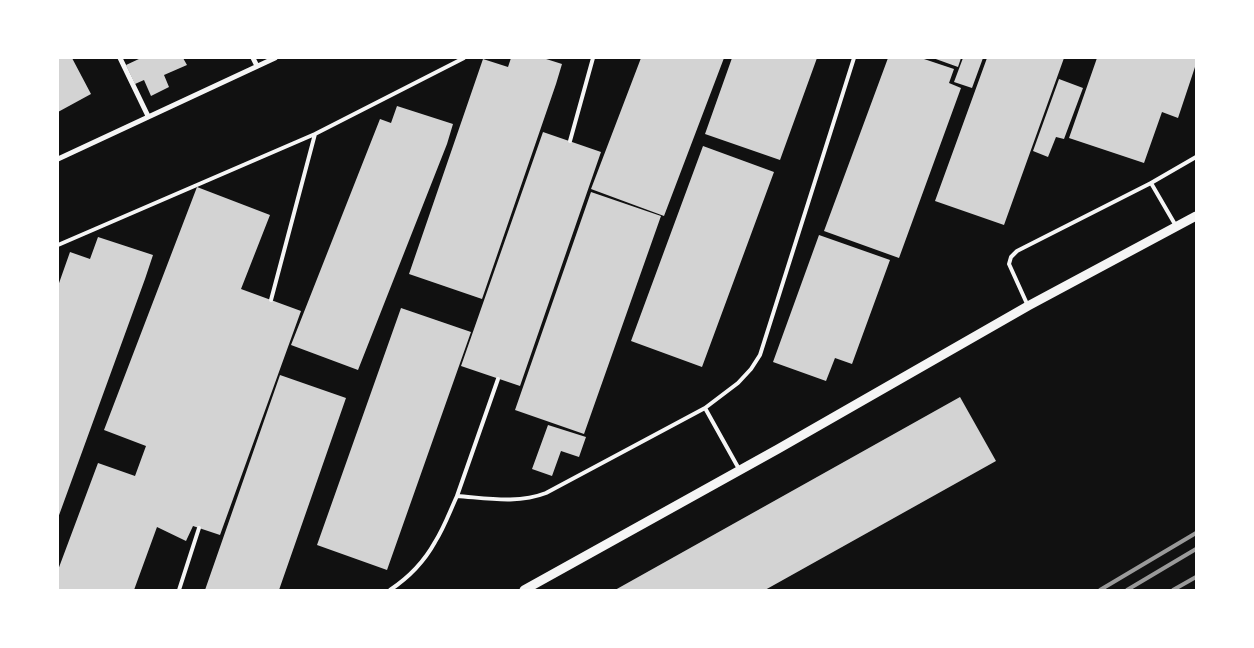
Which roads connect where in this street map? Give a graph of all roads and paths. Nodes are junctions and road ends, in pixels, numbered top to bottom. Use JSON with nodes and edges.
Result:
{"nodes":[{"id":1,"x":120,"y":58,"type":"edge"},
{"id":2,"x":253,"y":58,"type":"edge"},
{"id":3,"x":275,"y":58,"type":"edge"},
{"id":4,"x":464,"y":58,"type":"edge"},
{"id":5,"x":594,"y":58,"type":"edge"},
{"id":6,"x":854,"y":58,"type":"edge"},
{"id":7,"x":257,"y":66,"type":"junction"},
{"id":8,"x":148,"y":116,"type":"junction"},
{"id":9,"x":315,"y":134,"type":"junction"},
{"id":10,"x":570,"y":141,"type":"dead end"},
{"id":11,"x":1196,"y":157,"type":"edge"},
{"id":12,"x":58,"y":158,"type":"edge"},
{"id":13,"x":1151,"y":183,"type":"junction"},
{"id":14,"x":1196,"y":216,"type":"edge"},
{"id":15,"x":1176,"y":226,"type":"junction"},
{"id":16,"x":58,"y":245,"type":"edge"},
{"id":17,"x":271,"y":300,"type":"dead end"},
{"id":18,"x":1028,"y":306,"type":"junction"},
{"id":19,"x":498,"y":379,"type":"dead end"},
{"id":20,"x":705,"y":408,"type":"junction"},
{"id":21,"x":740,"y":470,"type":"junction"},
{"id":22,"x":456,"y":496,"type":"junction"},
{"id":23,"x":199,"y":528,"type":"dead end"},
{"id":24,"x":179,"y":590,"type":"edge"},
{"id":25,"x":390,"y":590,"type":"edge"},
{"id":26,"x":524,"y":590,"type":"edge"}],
"edges":[{"from":1,"to":8,"type":"street"},
{"from":2,"to":7,"type":"street"},
{"from":3,"to":7,"type":"street"},
{"from":4,"to":9,"type":"lane"},
{"from":5,"to":10,"type":"lane"},
{"from":6,"to":20,"type":"lane"},
{"from":7,"to":8,"type":"street"},
{"from":8,"to":12,"type":"street"},
{"from":9,"to":16,"type":"lane"},
{"from":9,"to":17,"type":"lane"},
{"from":11,"to":13,"type":"lane"},
{"from":13,"to":15,"type":"lane"},
{"from":13,"to":18,"type":"lane"},
{"from":14,"to":15,"type":"street"},
{"from":15,"to":18,"type":"street"},
{"from":18,"to":21,"type":"street"},
{"from":19,"to":22,"type":"lane"},
{"from":20,"to":21,"type":"lane"},
{"from":20,"to":22,"type":"lane"},
{"from":21,"to":26,"type":"street"},
{"from":22,"to":25,"type":"lane"},
{"from":23,"to":24,"type":"lane"}]}
